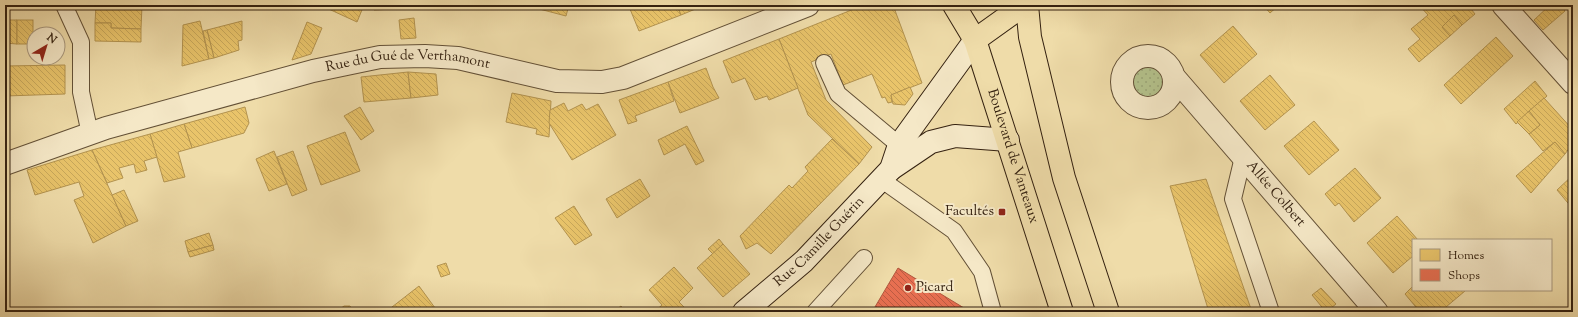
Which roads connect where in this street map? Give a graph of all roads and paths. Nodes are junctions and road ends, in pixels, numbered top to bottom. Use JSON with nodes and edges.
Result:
{"nodes":[{"id":1,"x":64,"y":5,"type":"edge"},
{"id":2,"x":808,"y":5,"type":"edge"},
{"id":3,"x":954,"y":5,"type":"edge"},
{"id":4,"x":1025,"y":5,"type":"edge"},
{"id":5,"x":1503,"y":5,"type":"edge"},
{"id":6,"x":975,"y":40,"type":"junction"},
{"id":7,"x":824,"y":63,"type":"dead end"},
{"id":8,"x":1174,"y":77,"type":"dead end"},
{"id":9,"x":1573,"y":83,"type":"edge"},
{"id":10,"x":90,"y":134,"type":"junction"},
{"id":11,"x":1008,"y":140,"type":"junction"},
{"id":12,"x":899,"y":145,"type":"junction"},
{"id":13,"x":1243,"y":157,"type":"junction"},
{"id":14,"x":5,"y":164,"type":"edge"},
{"id":15,"x":886,"y":175,"type":"junction"},
{"id":16,"x":864,"y":258,"type":"dead end"},
{"id":17,"x":987,"y":290,"type":"junction"},
{"id":18,"x":744,"y":312,"type":"edge"},
{"id":19,"x":815,"y":312,"type":"edge"},
{"id":20,"x":981,"y":312,"type":"edge"},
{"id":21,"x":994,"y":312,"type":"edge"},
{"id":22,"x":1062,"y":312,"type":"edge"},
{"id":23,"x":1108,"y":312,"type":"edge"},
{"id":24,"x":1270,"y":312,"type":"edge"},
{"id":25,"x":1377,"y":312,"type":"edge"}],
"edges":[{"from":1,"to":10,"type":"lane"},
{"from":2,"to":10,"type":"street","name":"Rue du Gué de Verthamont"},
{"from":3,"to":6,"type":"main road","name":"Boulevard de Vanteaux"},
{"from":4,"to":6,"type":"main road","name":"Rue Camille Guérin"},
{"from":4,"to":23,"type":"main road"},
{"from":5,"to":9,"type":"street"},
{"from":6,"to":11,"type":"main road","name":"Boulevard de Vanteaux"},
{"from":6,"to":12,"type":"street","name":"Rue Camille Guérin"},
{"from":7,"to":12,"type":"lane"},
{"from":8,"to":13,"type":"street","name":"Allée Colbert"},
{"from":10,"to":14,"type":"street","name":"Rue du Gué de Verthamont"},
{"from":11,"to":15,"type":"street","name":"Rue Camille Guérin"},
{"from":11,"to":22,"type":"main road","name":"Boulevard de Vanteaux"},
{"from":12,"to":15,"type":"street","name":"Rue Camille Guérin"},
{"from":13,"to":24,"type":"lane"},
{"from":13,"to":25,"type":"street","name":"Allée Colbert"},
{"from":15,"to":17,"type":"lane"},
{"from":15,"to":18,"type":"street","name":"Rue Camille Guérin"},
{"from":16,"to":19,"type":"lane"},
{"from":17,"to":20,"type":"lane"},
{"from":17,"to":21,"type":"lane"}]}
